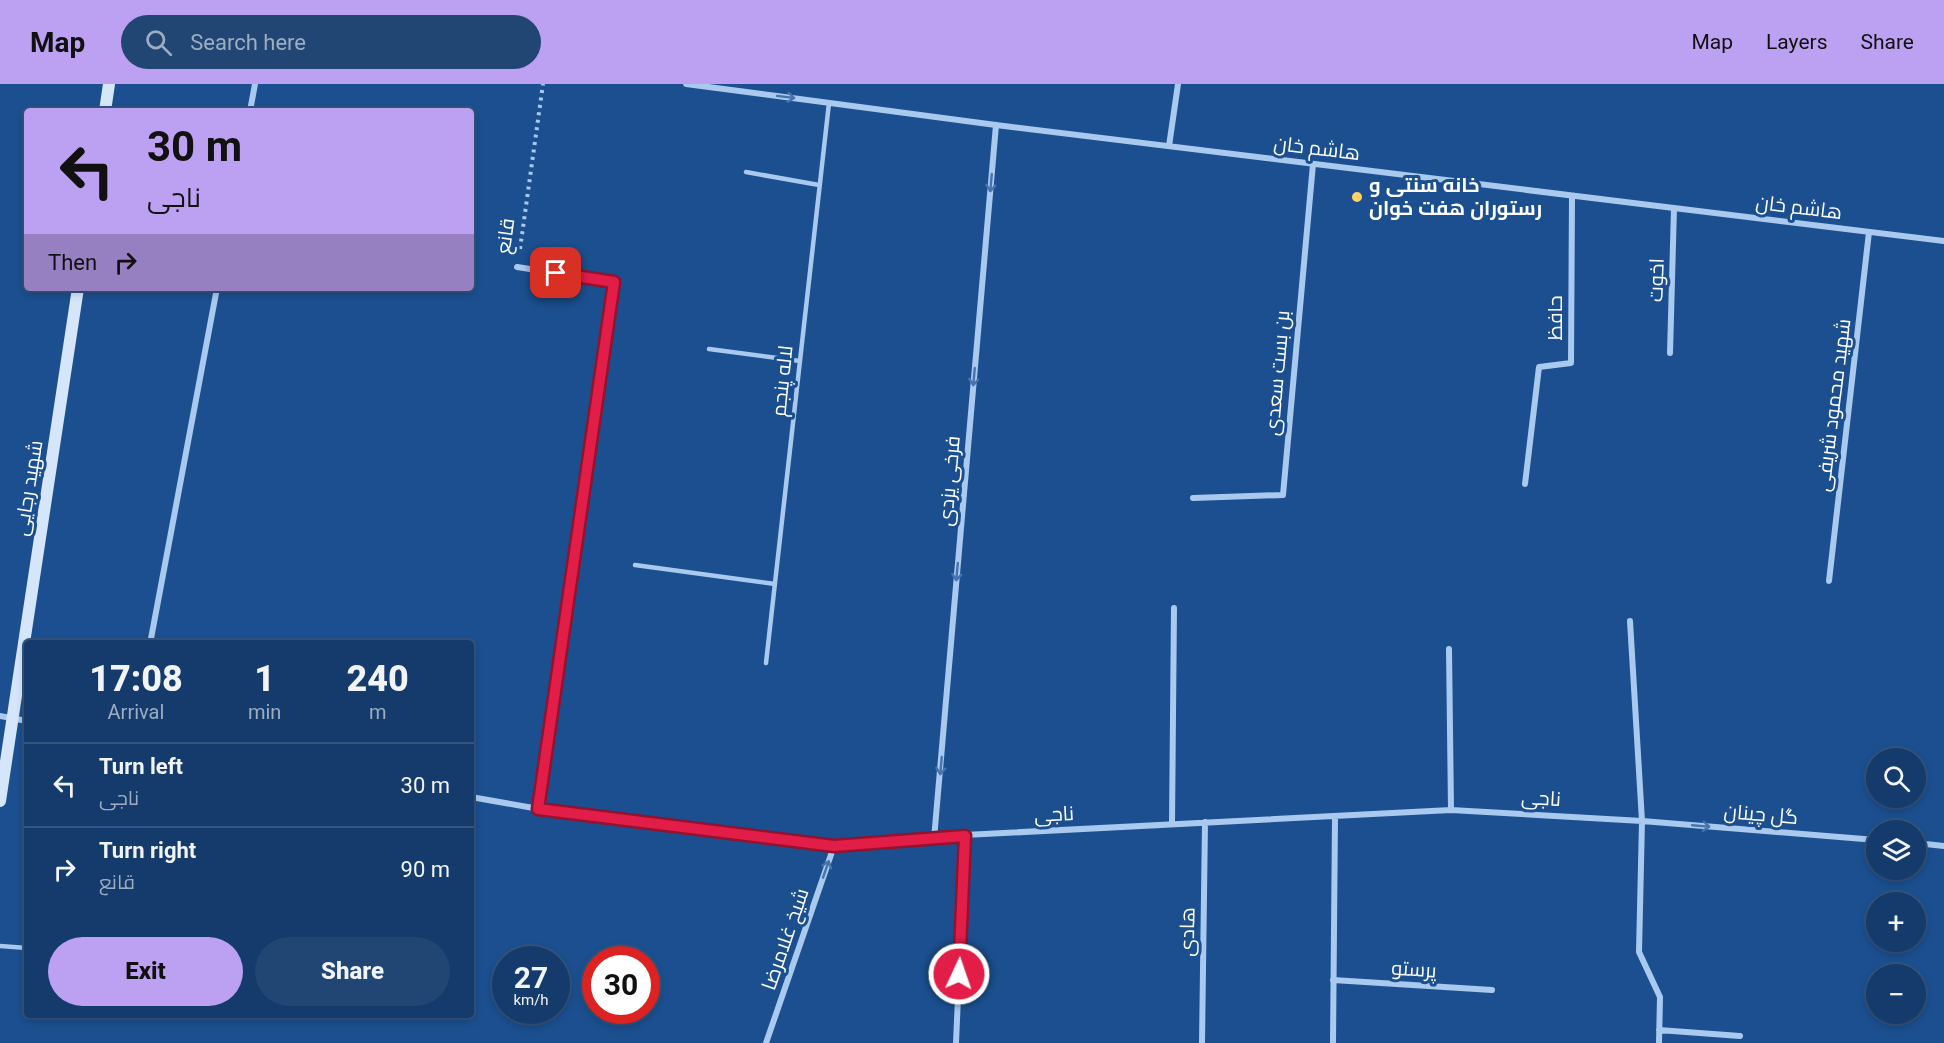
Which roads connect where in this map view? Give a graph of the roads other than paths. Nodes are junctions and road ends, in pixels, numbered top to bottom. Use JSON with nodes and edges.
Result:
{"nodes":[{"id":1,"x":109,"y":84,"type":"edge"},
{"id":2,"x":255,"y":84,"type":"edge"},
{"id":3,"x":686,"y":84,"type":"edge"},
{"id":4,"x":1178,"y":84,"type":"edge"},
{"id":5,"x":738,"y":87,"type":"edge"},
{"id":6,"x":829,"y":103,"type":"junction"},
{"id":7,"x":105,"y":108,"type":"edge"},
{"id":8,"x":251,"y":108,"type":"edge"},
{"id":9,"x":996,"y":125,"type":"junction"},
{"id":10,"x":1168,"y":146,"type":"junction"},
{"id":11,"x":1313,"y":164,"type":"junction"},
{"id":12,"x":746,"y":172,"type":"dead end"},
{"id":13,"x":819,"y":185,"type":"junction"},
{"id":14,"x":1572,"y":196,"type":"junction"},
{"id":15,"x":1674,"y":208,"type":"junction"},
{"id":16,"x":1869,"y":232,"type":"junction"},
{"id":17,"x":1944,"y":241,"type":"edge"},
{"id":18,"x":517,"y":267,"type":"road end"},
{"id":19,"x":77,"y":291,"type":"edge"},
{"id":20,"x":216,"y":291,"type":"edge"},
{"id":21,"x":710,"y":349,"type":"dead end"},
{"id":22,"x":1670,"y":353,"type":"dead end"},
{"id":23,"x":800,"y":361,"type":"junction"},
{"id":24,"x":1525,"y":483,"type":"dead end"},
{"id":25,"x":1193,"y":498,"type":"dead end"},
{"id":26,"x":634,"y":565,"type":"dead end"},
{"id":27,"x":1829,"y":581,"type":"dead end"},
{"id":28,"x":775,"y":584,"type":"junction"},
{"id":29,"x":1174,"y":608,"type":"dead end"},
{"id":30,"x":1630,"y":621,"type":"dead end"},
{"id":31,"x":151,"y":640,"type":"edge"},
{"id":32,"x":1449,"y":650,"type":"dead end"},
{"id":33,"x":766,"y":663,"type":"dead end"},
{"id":34,"x":6,"y":718,"type":"edge"},
{"id":35,"x":24,"y":721,"type":"edge"},
{"id":36,"x":474,"y":798,"type":"edge"},
{"id":37,"x":0,"y":801,"type":"edge"},
{"id":38,"x":538,"y":809,"type":"junction"},
{"id":39,"x":1451,"y":810,"type":"junction"},
{"id":40,"x":1335,"y":817,"type":"junction"},
{"id":41,"x":1642,"y":821,"type":"junction"},
{"id":42,"x":1205,"y":822,"type":"junction"},
{"id":43,"x":1172,"y":824,"type":"junction"},
{"id":44,"x":965,"y":836,"type":"junction"},
{"id":45,"x":934,"y":839,"type":"junction"},
{"id":46,"x":1866,"y":839,"type":"edge"},
{"id":47,"x":1926,"y":844,"type":"edge"},
{"id":48,"x":834,"y":846,"type":"junction"},
{"id":49,"x":1944,"y":846,"type":"edge"},
{"id":50,"x":0,"y":946,"type":"edge"},
{"id":51,"x":24,"y":948,"type":"edge"},
{"id":52,"x":1333,"y":980,"type":"junction"},
{"id":53,"x":1492,"y":990,"type":"dead end"},
{"id":54,"x":1659,"y":1030,"type":"junction"},
{"id":55,"x":1740,"y":1035,"type":"dead end"},
{"id":56,"x":766,"y":1043,"type":"edge"},
{"id":57,"x":956,"y":1043,"type":"edge"},
{"id":58,"x":1202,"y":1043,"type":"edge"},
{"id":59,"x":1333,"y":1043,"type":"edge"},
{"id":60,"x":1659,"y":1043,"type":"edge"}],
"edges":[{"from":1,"to":7,"type":"main road"},
{"from":2,"to":8,"type":"street"},
{"from":3,"to":5,"type":"street","name":"هاشم خان"},
{"from":4,"to":10,"type":"street"},
{"from":5,"to":6,"type":"street","name":"هاشم خان","one_way":true},
{"from":6,"to":9,"type":"street","name":"هاشم خان"},
{"from":6,"to":13,"type":"lane","name":"لاله پنجم"},
{"from":9,"to":10,"type":"street","name":"هاشم خان"},
{"from":9,"to":45,"type":"street","name":"فرخی یزدی","one_way":true},
{"from":10,"to":11,"type":"street","name":"هاشم خان"},
{"from":11,"to":14,"type":"street","name":"هاشم خان"},
{"from":11,"to":25,"type":"street","name":"بن بست سعدی"},
{"from":12,"to":13,"type":"lane"},
{"from":13,"to":23,"type":"lane","name":"لاله پنجم"},
{"from":14,"to":15,"type":"street","name":"هاشم خان"},
{"from":14,"to":24,"type":"street","name":"حافظ"},
{"from":15,"to":16,"type":"street","name":"هاشم خان"},
{"from":15,"to":22,"type":"street","name":"اخوت"},
{"from":16,"to":17,"type":"street","name":"هاشم خان"},
{"from":16,"to":27,"type":"street","name":"شهید محمود شریفی"},
{"from":18,"to":38,"type":"street","name":"قانع"},
{"from":19,"to":34,"type":"main road","name":"شهید رجایی"},
{"from":20,"to":31,"type":"street"},
{"from":21,"to":23,"type":"lane"},
{"from":23,"to":28,"type":"lane","name":"لاله پنجم"},
{"from":26,"to":28,"type":"lane"},
{"from":28,"to":33,"type":"lane","name":"لاله پنجم"},
{"from":29,"to":43,"type":"street"},
{"from":30,"to":41,"type":"street"},
{"from":32,"to":39,"type":"street"},
{"from":34,"to":35,"type":"street"},
{"from":34,"to":37,"type":"main road","name":"شهید رجایی"},
{"from":36,"to":38,"type":"street","name":"ناجی"},
{"from":38,"to":48,"type":"street","name":"ناجی"},
{"from":39,"to":40,"type":"street","name":"ناجی"},
{"from":39,"to":41,"type":"street","name":"ناجی"},
{"from":40,"to":42,"type":"street","name":"ناجی"},
{"from":40,"to":52,"type":"street"},
{"from":41,"to":46,"type":"street","name":"گل چینان","one_way":true},
{"from":41,"to":54,"type":"street"},
{"from":42,"to":43,"type":"street","name":"ناجی"},
{"from":42,"to":58,"type":"street","name":"هادی"},
{"from":43,"to":44,"type":"street","name":"ناجی"},
{"from":44,"to":45,"type":"street","name":"ناجی"},
{"from":44,"to":57,"type":"street"},
{"from":45,"to":48,"type":"street","name":"ناجی"},
{"from":47,"to":49,"type":"street"},
{"from":56,"to":48,"type":"street","name":"شیخ غلامرضا","one_way":true},
{"from":50,"to":51,"type":"lane"},
{"from":52,"to":53,"type":"street","name":"پرستو"},
{"from":52,"to":59,"type":"street"},
{"from":54,"to":55,"type":"street"},
{"from":54,"to":60,"type":"street"}]}
